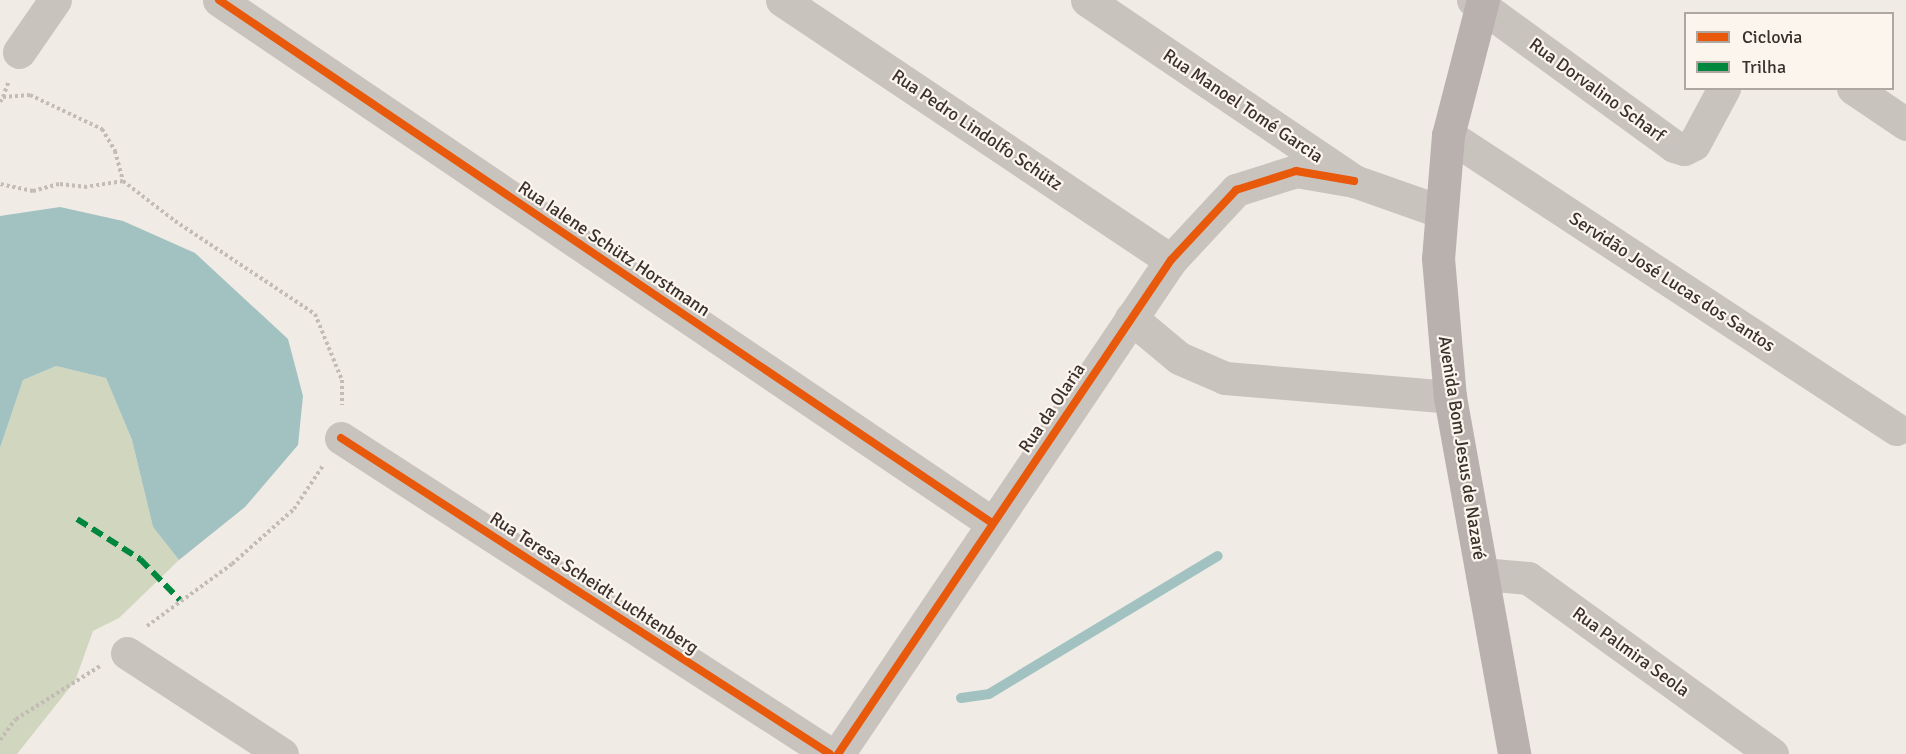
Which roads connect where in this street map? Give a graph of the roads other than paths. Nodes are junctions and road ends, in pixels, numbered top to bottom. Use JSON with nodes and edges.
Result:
{"nodes":[{"id":1,"x":55,"y":0,"type":"edge"},
{"id":2,"x":219,"y":0,"type":"edge"},
{"id":3,"x":782,"y":0,"type":"edge"},
{"id":4,"x":1087,"y":0,"type":"edge"},
{"id":5,"x":1479,"y":2,"type":"edge"},
{"id":6,"x":20,"y":52,"type":"dead end"},
{"id":7,"x":1723,"y":90,"type":"edge"},
{"id":8,"x":1856,"y":90,"type":"edge"},
{"id":9,"x":1906,"y":124,"type":"edge"},
{"id":10,"x":1448,"y":135,"type":"junction"},
{"id":11,"x":1354,"y":181,"type":"junction"},
{"id":12,"x":1439,"y":211,"type":"junction"},
{"id":13,"x":1171,"y":260,"type":"junction"},
{"id":14,"x":1131,"y":318,"type":"junction"},
{"id":15,"x":1450,"y":397,"type":"junction"},
{"id":16,"x":1896,"y":429,"type":"dead end"},
{"id":17,"x":341,"y":438,"type":"road end"},
{"id":18,"x":992,"y":523,"type":"junction"},
{"id":19,"x":1482,"y":574,"type":"junction"},
{"id":20,"x":127,"y":653,"type":"road end"},
{"id":21,"x":282,"y":754,"type":"edge"},
{"id":22,"x":830,"y":754,"type":"edge"},
{"id":23,"x":838,"y":754,"type":"edge"},
{"id":24,"x":1514,"y":754,"type":"edge"},
{"id":25,"x":1772,"y":754,"type":"edge"}],
"edges":[{"from":1,"to":6,"type":"street"},
{"from":2,"to":18,"type":"street","name":"Rua Ialene Schütz Horstmann"},
{"from":3,"to":13,"type":"street","name":"Rua Pedro Lindolfo Schütz"},
{"from":4,"to":11,"type":"street","name":"Rua Manoel Tomé Garcia"},
{"from":5,"to":7,"type":"street","name":"Rua Dorvalino Scharf"},
{"from":5,"to":10,"type":"main road","name":"Avenida Bom Jesus de Nazaré"},
{"from":8,"to":9,"type":"street"},
{"from":10,"to":12,"type":"main road","name":"Avenida Bom Jesus de Nazaré"},
{"from":10,"to":16,"type":"street","name":"Servidão José Lucas dos Santos"},
{"from":11,"to":12,"type":"street","name":"Rua Manoel Tomé Garcia"},
{"from":11,"to":13,"type":"street","name":"Rua da Olaria"},
{"from":12,"to":15,"type":"main road","name":"Avenida Bom Jesus de Nazaré"},
{"from":13,"to":14,"type":"street","name":"Rua da Olaria"},
{"from":14,"to":15,"type":"street"},
{"from":14,"to":18,"type":"street","name":"Rua da Olaria"},
{"from":15,"to":19,"type":"main road","name":"Avenida Bom Jesus de Nazaré"},
{"from":17,"to":22,"type":"street","name":"Rua Teresa Scheidt Luchtenberg"},
{"from":18,"to":23,"type":"street","name":"Rua da Olaria"},
{"from":19,"to":24,"type":"main road","name":"Avenida Bom Jesus de Nazaré"},
{"from":19,"to":25,"type":"street","name":"Rua Palmira Seola"},
{"from":20,"to":21,"type":"street"}]}
